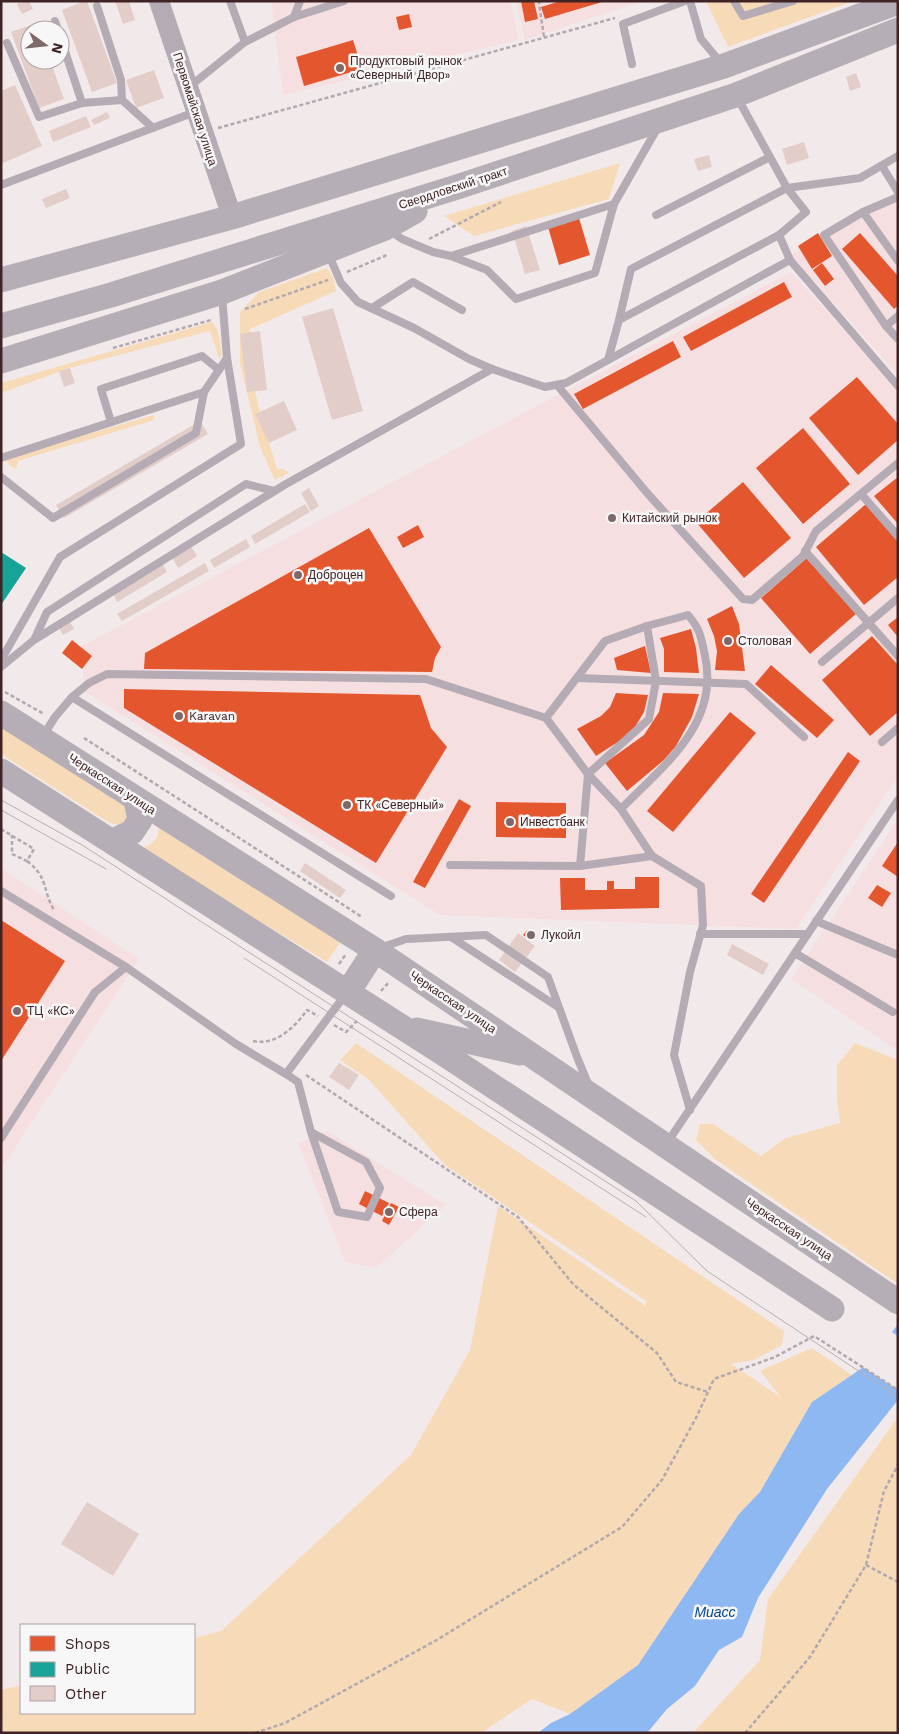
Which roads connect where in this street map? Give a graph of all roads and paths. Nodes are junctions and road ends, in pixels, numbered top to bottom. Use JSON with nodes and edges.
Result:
{"nodes":[{"id":1,"x":159,"y":1,"type":"edge"},
{"id":2,"x":230,"y":1,"type":"edge"},
{"id":3,"x":300,"y":1,"type":"edge"},
{"id":4,"x":344,"y":1,"type":"edge"},
{"id":5,"x":541,"y":1,"type":"edge"},
{"id":6,"x":684,"y":1,"type":"edge"},
{"id":7,"x":690,"y":1,"type":"edge"},
{"id":8,"x":734,"y":1,"type":"edge"},
{"id":9,"x":793,"y":1,"type":"edge"},
{"id":10,"x":898,"y":2,"type":"edge"},
{"id":11,"x":97,"y":6,"type":"dead end"},
{"id":12,"x":294,"y":17,"type":"junction"},
{"id":13,"x":623,"y":24,"type":"junction"},
{"id":14,"x":898,"y":30,"type":"edge"},
{"id":15,"x":544,"y":37,"type":"junction"},
{"id":16,"x":245,"y":42,"type":"junction"},
{"id":17,"x":7,"y":43,"type":"dead end"},
{"id":18,"x":632,"y":64,"type":"dead end"},
{"id":19,"x":70,"y":66,"type":"edge"},
{"id":20,"x":724,"y":66,"type":"junction"},
{"id":21,"x":187,"y":88,"type":"junction"},
{"id":22,"x":736,"y":96,"type":"junction"},
{"id":23,"x":122,"y":100,"type":"junction"},
{"id":24,"x":82,"y":103,"type":"junction"},
{"id":25,"x":195,"y":112,"type":"junction"},
{"id":26,"x":663,"y":118,"type":"junction"},
{"id":27,"x":153,"y":128,"type":"junction"},
{"id":28,"x":202,"y":132,"type":"junction"},
{"id":29,"x":898,"y":156,"type":"edge"},
{"id":30,"x":770,"y":157,"type":"junction"},
{"id":31,"x":882,"y":166,"type":"junction"},
{"id":32,"x":1,"y":185,"type":"edge"},
{"id":33,"x":457,"y":187,"type":"junction"},
{"id":34,"x":787,"y":188,"type":"junction"},
{"id":35,"x":898,"y":192,"type":"edge"},
{"id":36,"x":898,"y":197,"type":"edge"},
{"id":37,"x":501,"y":202,"type":"dead end"},
{"id":38,"x":614,"y":204,"type":"junction"},
{"id":39,"x":863,"y":212,"type":"junction"},
{"id":40,"x":656,"y":215,"type":"dead end"},
{"id":41,"x":232,"y":217,"type":"junction"},
{"id":42,"x":386,"y":228,"type":"junction"},
{"id":43,"x":779,"y":235,"type":"junction"},
{"id":44,"x":425,"y":241,"type":"dead end"},
{"id":45,"x":327,"y":251,"type":"junction"},
{"id":46,"x":387,"y":255,"type":"dead end"},
{"id":47,"x":451,"y":256,"type":"junction"},
{"id":48,"x":790,"y":260,"type":"junction"},
{"id":49,"x":898,"y":262,"type":"edge"},
{"id":50,"x":347,"y":272,"type":"dead end"},
{"id":51,"x":331,"y":279,"type":"dead end"},
{"id":52,"x":1,"y":280,"type":"edge"},
{"id":53,"x":222,"y":292,"type":"junction"},
{"id":54,"x":372,"y":308,"type":"junction"},
{"id":55,"x":245,"y":309,"type":"dead end"},
{"id":56,"x":462,"y":310,"type":"dead end"},
{"id":57,"x":898,"y":316,"type":"edge"},
{"id":58,"x":211,"y":320,"type":"dead end"},
{"id":59,"x":619,"y":320,"type":"junction"},
{"id":60,"x":1,"y":326,"type":"edge"},
{"id":61,"x":886,"y":326,"type":"junction"},
{"id":62,"x":898,"y":339,"type":"edge"},
{"id":63,"x":111,"y":348,"type":"dead end"},
{"id":64,"x":227,"y":358,"type":"junction"},
{"id":65,"x":608,"y":360,"type":"junction"},
{"id":66,"x":1,"y":361,"type":"edge"},
{"id":67,"x":492,"y":368,"type":"junction"},
{"id":68,"x":219,"y":370,"type":"junction"},
{"id":69,"x":557,"y":384,"type":"junction"},
{"id":70,"x":898,"y":386,"type":"edge"},
{"id":71,"x":204,"y":392,"type":"junction"},
{"id":72,"x":111,"y":422,"type":"junction"},
{"id":73,"x":1,"y":458,"type":"edge"},
{"id":74,"x":898,"y":463,"type":"edge"},
{"id":75,"x":1,"y":477,"type":"edge"},
{"id":76,"x":274,"y":491,"type":"junction"},
{"id":77,"x":861,"y":494,"type":"junction"},
{"id":78,"x":898,"y":536,"type":"edge"},
{"id":79,"x":806,"y":551,"type":"junction"},
{"id":80,"x":898,"y":598,"type":"edge"},
{"id":81,"x":868,"y":622,"type":"junction"},
{"id":82,"x":647,"y":626,"type":"junction"},
{"id":83,"x":34,"y":640,"type":"junction"},
{"id":84,"x":898,"y":656,"type":"edge"},
{"id":85,"x":1,"y":660,"type":"edge"},
{"id":86,"x":822,"y":662,"type":"dead end"},
{"id":87,"x":1,"y":668,"type":"edge"},
{"id":88,"x":577,"y":678,"type":"junction"},
{"id":89,"x":656,"y":681,"type":"junction"},
{"id":90,"x":708,"y":682,"type":"junction"},
{"id":91,"x":72,"y":697,"type":"junction"},
{"id":92,"x":3,"y":703,"type":"edge"},
{"id":93,"x":546,"y":718,"type":"junction"},
{"id":94,"x":43,"y":726,"type":"junction"},
{"id":95,"x":898,"y":728,"type":"edge"},
{"id":96,"x":804,"y":737,"type":"dead end"},
{"id":97,"x":84,"y":738,"type":"dead end"},
{"id":98,"x":882,"y":742,"type":"dead end"},
{"id":99,"x":1,"y":770,"type":"edge"},
{"id":100,"x":588,"y":774,"type":"junction"},
{"id":101,"x":136,"y":800,"type":"junction"},
{"id":102,"x":898,"y":800,"type":"edge"},
{"id":103,"x":621,"y":809,"type":"junction"},
{"id":104,"x":1,"y":829,"type":"edge"},
{"id":105,"x":12,"y":835,"type":"junction"},
{"id":106,"x":113,"y":842,"type":"junction"},
{"id":107,"x":652,"y":856,"type":"junction"},
{"id":108,"x":27,"y":861,"type":"junction"},
{"id":109,"x":450,"y":865,"type":"dead end"},
{"id":110,"x":580,"y":866,"type":"junction"},
{"id":111,"x":1,"y":891,"type":"edge"},
{"id":112,"x":391,"y":896,"type":"dead end"},
{"id":113,"x":54,"y":910,"type":"dead end"},
{"id":114,"x":816,"y":921,"type":"junction"},
{"id":115,"x":369,"y":922,"type":"dead end"},
{"id":116,"x":700,"y":934,"type":"junction"},
{"id":117,"x":807,"y":934,"type":"junction"},
{"id":118,"x":451,"y":937,"type":"junction"},
{"id":119,"x":375,"y":950,"type":"junction"},
{"id":120,"x":348,"y":951,"type":"dead end"},
{"id":121,"x":795,"y":953,"type":"junction"},
{"id":122,"x":898,"y":955,"type":"edge"},
{"id":123,"x":126,"y":967,"type":"junction"},
{"id":124,"x":336,"y":969,"type":"dead end"},
{"id":125,"x":390,"y":981,"type":"dead end"},
{"id":126,"x":348,"y":992,"type":"junction"},
{"id":127,"x":379,"y":994,"type":"dead end"},
{"id":128,"x":558,"y":1007,"type":"junction"},
{"id":129,"x":306,"y":1010,"type":"dead end"},
{"id":130,"x":893,"y":1012,"type":"dead end"},
{"id":131,"x":398,"y":1025,"type":"junction"},
{"id":132,"x":245,"y":1040,"type":"dead end"},
{"id":133,"x":535,"y":1057,"type":"junction"},
{"id":134,"x":292,"y":1066,"type":"junction"},
{"id":135,"x":286,"y":1074,"type":"junction"},
{"id":136,"x":594,"y":1097,"type":"junction"},
{"id":137,"x":690,"y":1110,"type":"junction"},
{"id":138,"x":311,"y":1132,"type":"junction"},
{"id":139,"x":1,"y":1138,"type":"edge"},
{"id":140,"x":666,"y":1144,"type":"junction"},
{"id":141,"x":898,"y":1302,"type":"edge"},
{"id":142,"x":832,"y":1309,"type":"dead end"},
{"id":143,"x":898,"y":1390,"type":"edge"},
{"id":144,"x":708,"y":1392,"type":"junction"},
{"id":145,"x":898,"y":1465,"type":"edge"},
{"id":146,"x":866,"y":1565,"type":"junction"},
{"id":147,"x":898,"y":1582,"type":"edge"},
{"id":148,"x":256,"y":1733,"type":"edge"},
{"id":149,"x":745,"y":1733,"type":"edge"}],
"edges":[{"from":1,"to":21,"type":"street","name":"Первомайская улица"},
{"from":2,"to":16,"type":"lane"},
{"from":3,"to":12,"type":"lane"},
{"from":4,"to":12,"type":"lane"},
{"from":5,"to":15,"type":"path"},
{"from":6,"to":13,"type":"lane"},
{"from":7,"to":20,"type":"lane"},
{"from":8,"to":9,"type":"lane"},
{"from":10,"to":20,"type":"main road"},
{"from":11,"to":23,"type":"lane"},
{"from":12,"to":16,"type":"lane"},
{"from":13,"to":15,"type":"path"},
{"from":13,"to":18,"type":"lane"},
{"from":14,"to":22,"type":"main road","name":"Свердловский тракт"},
{"from":15,"to":28,"type":"path"},
{"from":16,"to":21,"type":"lane"},
{"from":17,"to":24,"type":"lane"},
{"from":19,"to":24,"type":"lane"},
{"from":20,"to":22,"type":"main road"},
{"from":20,"to":41,"type":"main road"},
{"from":21,"to":25,"type":"street","name":"Первомайская улица"},
{"from":22,"to":26,"type":"main road","name":"Свердловский тракт"},
{"from":22,"to":30,"type":"lane"},
{"from":23,"to":24,"type":"lane"},
{"from":23,"to":27,"type":"lane"},
{"from":25,"to":27,"type":"lane"},
{"from":25,"to":28,"type":"street","name":"Первомайская улица"},
{"from":26,"to":33,"type":"main road","name":"Свердловский тракт"},
{"from":26,"to":38,"type":"lane"},
{"from":27,"to":32,"type":"lane"},
{"from":28,"to":41,"type":"street","name":"Первомайская улица"},
{"from":29,"to":31,"type":"lane"},
{"from":30,"to":34,"type":"lane"},
{"from":30,"to":40,"type":"lane"},
{"from":31,"to":34,"type":"lane"},
{"from":31,"to":35,"type":"lane"},
{"from":33,"to":42,"type":"main road"},
{"from":33,"to":60,"type":"main road","name":"Свердловский тракт"},
{"from":34,"to":43,"type":"lane"},
{"from":34,"to":59,"type":"lane"},
{"from":36,"to":39,"type":"lane"},
{"from":37,"to":44,"type":"path"},
{"from":38,"to":47,"type":"lane"},
{"from":38,"to":47,"type":"lane"},
{"from":39,"to":49,"type":"lane"},
{"from":39,"to":61,"type":"lane"},
{"from":41,"to":52,"type":"main road"},
{"from":42,"to":45,"type":"main road"},
{"from":42,"to":47,"type":"lane"},
{"from":43,"to":48,"type":"lane"},
{"from":43,"to":59,"type":"lane"},
{"from":45,"to":53,"type":"main road"},
{"from":45,"to":54,"type":"lane"},
{"from":46,"to":50,"type":"path"},
{"from":48,"to":65,"type":"lane"},
{"from":48,"to":70,"type":"lane"},
{"from":51,"to":55,"type":"path"},
{"from":53,"to":64,"type":"lane"},
{"from":53,"to":66,"type":"main road"},
{"from":54,"to":56,"type":"lane"},
{"from":54,"to":67,"type":"lane"},
{"from":57,"to":61,"type":"lane"},
{"from":58,"to":63,"type":"path"},
{"from":59,"to":65,"type":"lane"},
{"from":61,"to":62,"type":"lane"},
{"from":64,"to":68,"type":"lane"},
{"from":64,"to":85,"type":"lane"},
{"from":65,"to":69,"type":"lane"},
{"from":67,"to":69,"type":"lane"},
{"from":67,"to":76,"type":"lane"},
{"from":68,"to":71,"type":"lane"},
{"from":68,"to":72,"type":"lane"},
{"from":69,"to":79,"type":"lane"},
{"from":71,"to":72,"type":"lane"},
{"from":71,"to":75,"type":"lane"},
{"from":72,"to":73,"type":"lane"},
{"from":74,"to":77,"type":"lane"},
{"from":76,"to":83,"type":"lane"},
{"from":76,"to":83,"type":"lane"},
{"from":77,"to":78,"type":"lane"},
{"from":77,"to":79,"type":"lane"},
{"from":79,"to":81,"type":"lane"},
{"from":80,"to":81,"type":"lane"},
{"from":81,"to":84,"type":"lane"},
{"from":81,"to":86,"type":"lane"},
{"from":82,"to":88,"type":"lane"},
{"from":82,"to":89,"type":"lane"},
{"from":82,"to":90,"type":"lane"},
{"from":83,"to":87,"type":"lane"},
{"from":88,"to":89,"type":"lane"},
{"from":88,"to":93,"type":"lane"},
{"from":89,"to":90,"type":"lane"},
{"from":89,"to":100,"type":"lane"},
{"from":90,"to":96,"type":"lane"},
{"from":90,"to":103,"type":"lane"},
{"from":91,"to":93,"type":"lane"},
{"from":91,"to":94,"type":"lane"},
{"from":91,"to":112,"type":"lane"},
{"from":92,"to":94,"type":"main road","name":"Черкасская улица"},
{"from":92,"to":94,"type":"path"},
{"from":93,"to":100,"type":"lane"},
{"from":94,"to":101,"type":"main road","name":"Черкасская улица"},
{"from":95,"to":98,"type":"lane"},
{"from":97,"to":115,"type":"path"},
{"from":99,"to":106,"type":"main road"},
{"from":100,"to":103,"type":"lane"},
{"from":100,"to":110,"type":"lane"},
{"from":101,"to":106,"type":"main road"},
{"from":101,"to":119,"type":"main road","name":"Черкасская улица"},
{"from":102,"to":114,"type":"lane"},
{"from":103,"to":107,"type":"lane"},
{"from":104,"to":105,"type":"path"},
{"from":105,"to":108,"type":"path"},
{"from":105,"to":108,"type":"path"},
{"from":106,"to":126,"type":"main road"},
{"from":107,"to":110,"type":"lane"},
{"from":107,"to":116,"type":"lane"},
{"from":108,"to":113,"type":"path"},
{"from":109,"to":110,"type":"lane"},
{"from":111,"to":123,"type":"lane"},
{"from":114,"to":117,"type":"lane"},
{"from":114,"to":122,"type":"lane"},
{"from":116,"to":117,"type":"lane"},
{"from":116,"to":137,"type":"lane"},
{"from":117,"to":121,"type":"lane"},
{"from":118,"to":119,"type":"lane"},
{"from":118,"to":128,"type":"lane"},
{"from":118,"to":128,"type":"lane"},
{"from":119,"to":126,"type":"main road"},
{"from":119,"to":133,"type":"main road","name":"Черкасская улица"},
{"from":120,"to":124,"type":"path"},
{"from":121,"to":130,"type":"lane"},
{"from":121,"to":137,"type":"lane"},
{"from":123,"to":135,"type":"lane"},
{"from":123,"to":139,"type":"lane"},
{"from":125,"to":127,"type":"path"},
{"from":126,"to":131,"type":"main road"},
{"from":126,"to":134,"type":"lane"},
{"from":128,"to":136,"type":"lane"},
{"from":129,"to":132,"type":"path"},
{"from":131,"to":133,"type":"main road"},
{"from":131,"to":142,"type":"main road"},
{"from":133,"to":136,"type":"main road","name":"Черкасская улица"},
{"from":134,"to":135,"type":"lane"},
{"from":134,"to":144,"type":"path"},
{"from":135,"to":138,"type":"lane"},
{"from":136,"to":140,"type":"main road","name":"Черкасская улица"},
{"from":137,"to":140,"type":"lane"},
{"from":138,"to":138,"type":"lane"},
{"from":140,"to":141,"type":"main road","name":"Черкасская улица"},
{"from":143,"to":144,"type":"path"},
{"from":144,"to":148,"type":"path"},
{"from":145,"to":146,"type":"path"},
{"from":146,"to":147,"type":"path"},
{"from":146,"to":149,"type":"path"}]}
